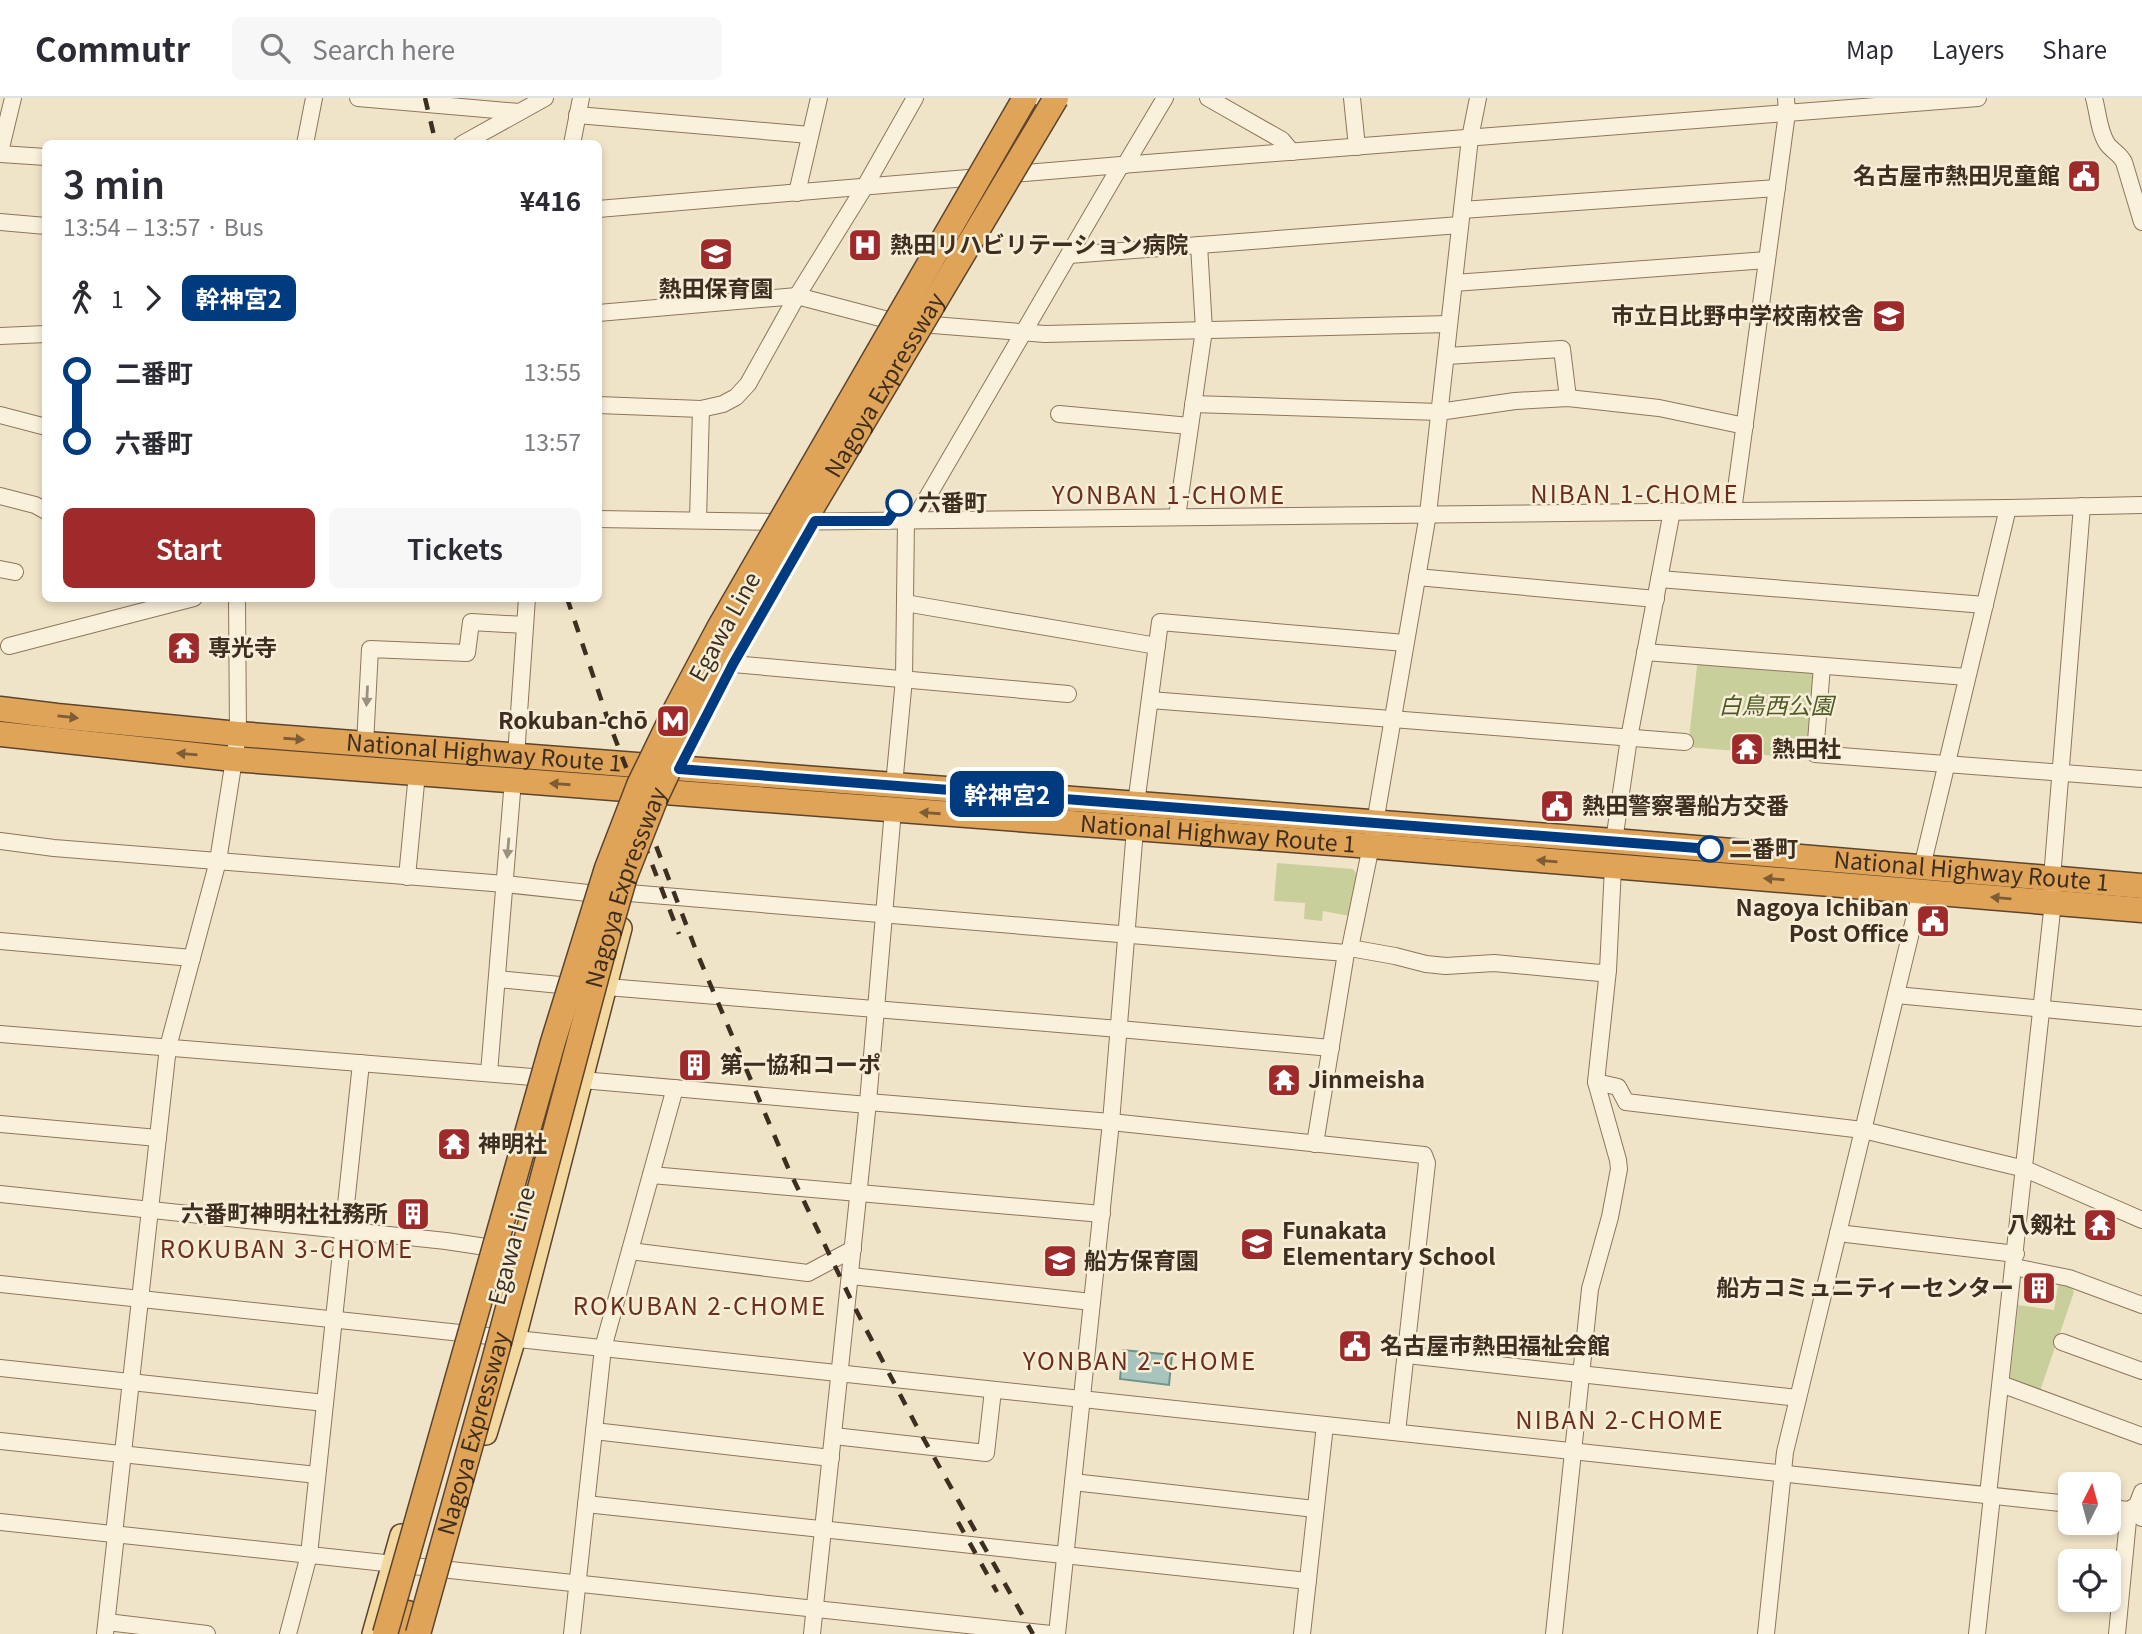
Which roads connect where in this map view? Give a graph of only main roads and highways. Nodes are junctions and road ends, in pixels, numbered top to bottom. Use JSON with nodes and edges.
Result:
{"nodes":[{"id":1,"x":1014,"y":98,"type":"edge"},
{"id":2,"x":1024,"y":98,"type":"edge"},
{"id":3,"x":1031,"y":98,"type":"edge"},
{"id":4,"x":1041,"y":98,"type":"edge"},
{"id":5,"x":1056,"y":98,"type":"edge"},
{"id":6,"x":1066,"y":98,"type":"edge"},
{"id":7,"x":989,"y":143,"type":"junction"},
{"id":8,"x":815,"y":521,"type":"junction"},
{"id":9,"x":0,"y":709,"type":"edge"},
{"id":10,"x":0,"y":734,"type":"edge"},
{"id":11,"x":639,"y":765,"type":"junction"},
{"id":12,"x":679,"y":769,"type":"junction"},
{"id":13,"x":628,"y":789,"type":"junction"},
{"id":14,"x":668,"y":792,"type":"junction"},
{"id":15,"x":1135,"y":816,"type":"junction"},
{"id":16,"x":1372,"y":834,"type":"junction"},
{"id":17,"x":1922,"y":879,"type":"junction"},
{"id":18,"x":2142,"y":886,"type":"edge"},
{"id":19,"x":2052,"y":890,"type":"junction"},
{"id":20,"x":2142,"y":910,"type":"edge"},
{"id":21,"x":609,"y":979,"type":"joint"},
{"id":22,"x":571,"y":1077,"type":"junction"},
{"id":23,"x":373,"y":1634,"type":"edge"},
{"id":24,"x":385,"y":1634,"type":"edge"},
{"id":25,"x":402,"y":1634,"type":"edge"},
{"id":26,"x":418,"y":1634,"type":"edge"},
{"id":27,"x":426,"y":1634,"type":"edge"}],
"edges":[{"from":1,"to":7,"type":"main road","name":"Egawa Line"},
{"from":2,"to":24,"type":"highway","name":"Nagoya Expressway","bridge":true},
{"from":3,"to":7,"type":"highway"},
{"from":4,"to":8,"type":"highway"},
{"from":5,"to":26,"type":"highway","name":"Nagoya Expressway","bridge":true},
{"from":6,"to":8,"type":"main road","name":"Egawa Line"},
{"from":7,"to":11,"type":"main road","name":"Egawa Line"},
{"from":8,"to":12,"type":"main road","name":"Egawa Line"},
{"from":9,"to":11,"type":"highway","name":"National Highway Route 1","one_way":true},
{"from":13,"to":10,"type":"highway","name":"National Highway Route 1","one_way":true},
{"from":11,"to":12,"type":"highway","name":"National Highway Route 1"},
{"from":11,"to":13,"type":"main road","name":"Egawa Line"},
{"from":12,"to":14,"type":"main road","name":"Egawa Line"},
{"from":12,"to":15,"type":"highway","name":"National Highway Route 1"},
{"from":13,"to":14,"type":"highway","name":"National Highway Route 1"},
{"from":13,"to":23,"type":"main road","name":"Egawa Line"},
{"from":15,"to":14,"type":"highway","name":"National Highway Route 1","one_way":true},
{"from":14,"to":21,"type":"main road","name":"Egawa Line"},
{"from":15,"to":16,"type":"highway","name":"National Highway Route 1"},
{"from":16,"to":17,"type":"highway","name":"National Highway Route 1"},
{"from":17,"to":16,"type":"highway","name":"National Highway Route 1","one_way":true},
{"from":17,"to":19,"type":"highway","name":"National Highway Route 1"},
{"from":18,"to":19,"type":"highway","name":"National Highway Route 1"},
{"from":19,"to":20,"type":"highway","name":"National Highway Route 1"},
{"from":21,"to":22,"type":"highway"},
{"from":22,"to":25,"type":"highway"},
{"from":22,"to":27,"type":"main road","name":"Egawa Line"}]}
